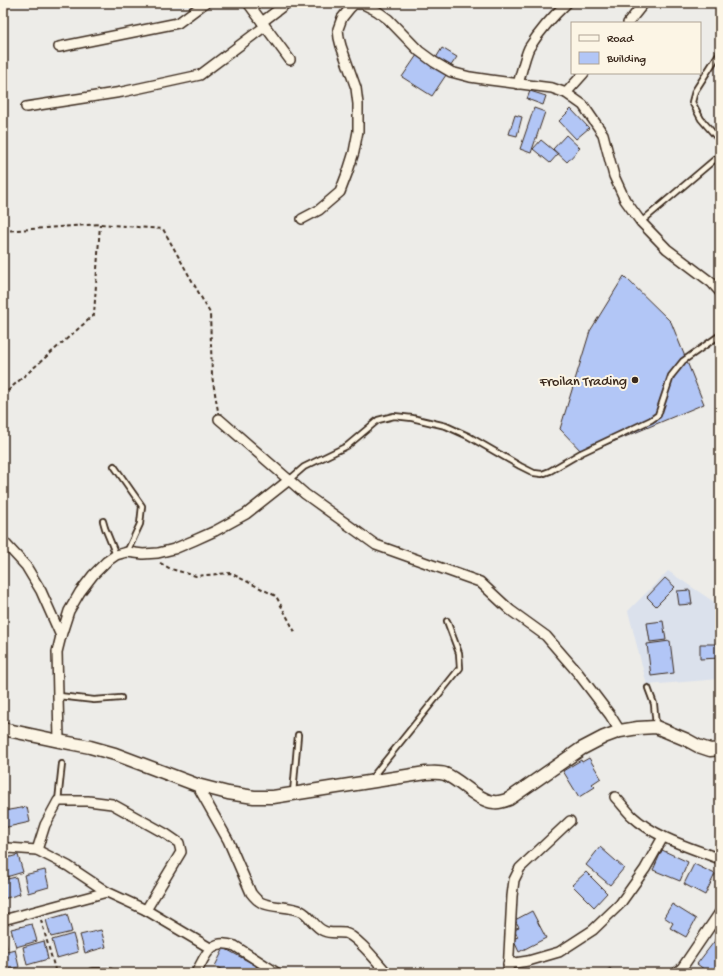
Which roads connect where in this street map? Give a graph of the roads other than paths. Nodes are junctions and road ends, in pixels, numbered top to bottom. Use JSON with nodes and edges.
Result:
{"nodes":[{"id":1,"x":206,"y":3,"type":"edge"},
{"id":2,"x":248,"y":3,"type":"edge"},
{"id":3,"x":287,"y":3,"type":"edge"},
{"id":4,"x":567,"y":3,"type":"edge"},
{"id":5,"x":644,"y":3,"type":"edge"},
{"id":6,"x":629,"y":22,"type":"edge"},
{"id":7,"x":263,"y":24,"type":"junction"},
{"id":8,"x":59,"y":47,"type":"dead end"},
{"id":9,"x":720,"y":52,"type":"edge"},
{"id":10,"x":290,"y":60,"type":"dead end"},
{"id":11,"x":583,"y":74,"type":"edge"},
{"id":12,"x":518,"y":84,"type":"junction"},
{"id":13,"x":566,"y":93,"type":"junction"},
{"id":14,"x":26,"y":107,"type":"dead end"},
{"id":15,"x":720,"y":141,"type":"edge"},
{"id":16,"x":720,"y":155,"type":"edge"},
{"id":17,"x":302,"y":219,"type":"dead end"},
{"id":18,"x":641,"y":222,"type":"junction"},
{"id":19,"x":720,"y":292,"type":"edge"},
{"id":20,"x":720,"y":335,"type":"edge"},
{"id":21,"x":219,"y":419,"type":"road end"},
{"id":22,"x":114,"y":466,"type":"dead end"},
{"id":23,"x":289,"y":480,"type":"junction"},
{"id":24,"x":103,"y":521,"type":"dead end"},
{"id":25,"x":3,"y":541,"type":"edge"},
{"id":26,"x":127,"y":552,"type":"junction"},
{"id":27,"x":116,"y":555,"type":"junction"},
{"id":28,"x":447,"y":620,"type":"dead end"},
{"id":29,"x":60,"y":636,"type":"junction"},
{"id":30,"x":648,"y":688,"type":"dead end"},
{"id":31,"x":59,"y":696,"type":"junction"},
{"id":32,"x":121,"y":698,"type":"dead end"},
{"id":33,"x":656,"y":728,"type":"junction"},
{"id":34,"x":3,"y":729,"type":"edge"},
{"id":35,"x":620,"y":731,"type":"junction"},
{"id":36,"x":298,"y":735,"type":"dead end"},
{"id":37,"x":59,"y":741,"type":"junction"},
{"id":38,"x":720,"y":749,"type":"edge"},
{"id":39,"x":62,"y":764,"type":"dead end"},
{"id":40,"x":368,"y":783,"type":"junction"},
{"id":41,"x":196,"y":785,"type":"junction"},
{"id":42,"x":293,"y":794,"type":"junction"},
{"id":43,"x":615,"y":797,"type":"dead end"},
{"id":44,"x":58,"y":801,"type":"junction"},
{"id":45,"x":570,"y":822,"type":"dead end"},
{"id":46,"x":663,"y":837,"type":"junction"},
{"id":47,"x":3,"y":849,"type":"edge"},
{"id":48,"x":37,"y":850,"type":"junction"},
{"id":49,"x":720,"y":859,"type":"edge"},
{"id":50,"x":107,"y":892,"type":"junction"},
{"id":51,"x":146,"y":910,"type":"junction"},
{"id":52,"x":720,"y":912,"type":"edge"},
{"id":53,"x":3,"y":920,"type":"edge"},
{"id":54,"x":210,"y":948,"type":"junction"},
{"id":55,"x":508,"y":969,"type":"edge"},
{"id":56,"x":683,"y":971,"type":"edge"},
{"id":57,"x":92,"y":973,"type":"edge"},
{"id":58,"x":109,"y":973,"type":"edge"},
{"id":59,"x":196,"y":973,"type":"edge"},
{"id":60,"x":278,"y":973,"type":"edge"},
{"id":61,"x":387,"y":973,"type":"edge"}],
"edges":[{"from":1,"to":8,"type":"street"},
{"from":2,"to":7,"type":"street"},
{"from":3,"to":7,"type":"street"},
{"from":4,"to":12,"type":"street"},
{"from":5,"to":6,"type":"street"},
{"from":7,"to":10,"type":"street"},
{"from":7,"to":14,"type":"street"},
{"from":9,"to":15,"type":"lane"},
{"from":11,"to":13,"type":"street"},
{"from":12,"to":13,"type":"street"},
{"from":12,"to":17,"type":"street"},
{"from":13,"to":18,"type":"street"},
{"from":16,"to":18,"type":"lane"},
{"from":18,"to":19,"type":"street"},
{"from":20,"to":23,"type":"lane"},
{"from":21,"to":23,"type":"street"},
{"from":22,"to":26,"type":"lane"},
{"from":23,"to":26,"type":"street"},
{"from":23,"to":35,"type":"street"},
{"from":24,"to":27,"type":"lane"},
{"from":25,"to":29,"type":"street"},
{"from":26,"to":27,"type":"street"},
{"from":27,"to":29,"type":"street"},
{"from":28,"to":40,"type":"lane"},
{"from":29,"to":31,"type":"street"},
{"from":30,"to":33,"type":"lane"},
{"from":31,"to":32,"type":"lane"},
{"from":31,"to":37,"type":"street"},
{"from":33,"to":35,"type":"street"},
{"from":33,"to":38,"type":"street"},
{"from":34,"to":37,"type":"street"},
{"from":35,"to":40,"type":"street"},
{"from":36,"to":42,"type":"lane"},
{"from":37,"to":41,"type":"street"},
{"from":39,"to":44,"type":"lane"},
{"from":40,"to":42,"type":"street"},
{"from":41,"to":42,"type":"street"},
{"from":41,"to":61,"type":"street"},
{"from":43,"to":46,"type":"street"},
{"from":44,"to":48,"type":"street"},
{"from":44,"to":51,"type":"street"},
{"from":45,"to":55,"type":"street"},
{"from":46,"to":49,"type":"street"},
{"from":46,"to":55,"type":"street"},
{"from":47,"to":48,"type":"street"},
{"from":48,"to":50,"type":"street"},
{"from":50,"to":51,"type":"street"},
{"from":50,"to":53,"type":"street"},
{"from":51,"to":54,"type":"street"},
{"from":52,"to":56,"type":"street"},
{"from":54,"to":59,"type":"street"},
{"from":54,"to":60,"type":"street"},
{"from":57,"to":58,"type":"street"}]}
